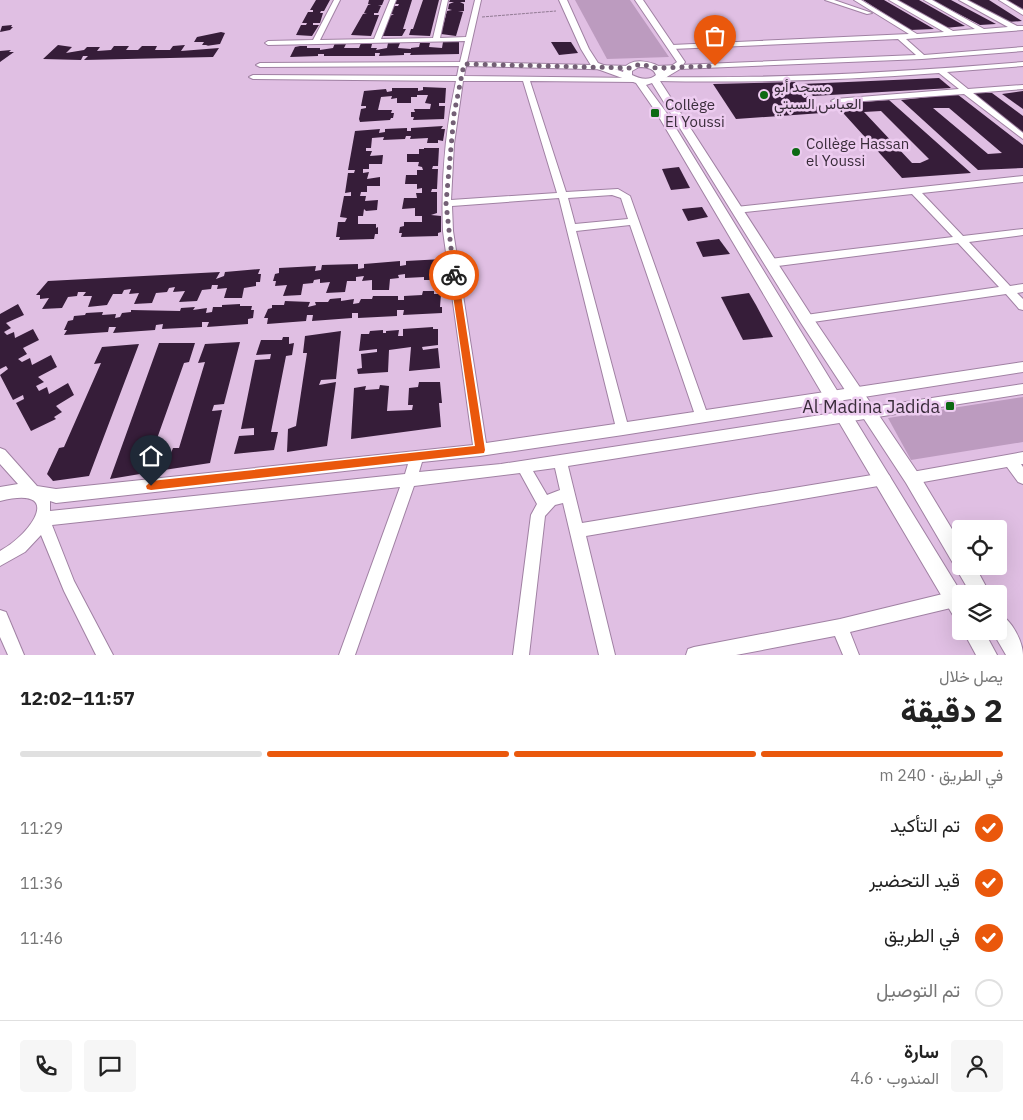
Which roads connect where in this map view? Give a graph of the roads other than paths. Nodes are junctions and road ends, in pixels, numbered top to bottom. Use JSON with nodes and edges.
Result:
{"nodes":[{"id":1,"x":337,"y":0,"type":"edge"},
{"id":2,"x":393,"y":0,"type":"edge"},
{"id":3,"x":445,"y":0,"type":"edge"},
{"id":4,"x":478,"y":0,"type":"edge"},
{"id":5,"x":563,"y":0,"type":"edge"},
{"id":6,"x":639,"y":0,"type":"edge"},
{"id":7,"x":828,"y":0,"type":"edge"},
{"id":8,"x":857,"y":0,"type":"edge"},
{"id":9,"x":892,"y":0,"type":"edge"},
{"id":10,"x":926,"y":0,"type":"edge"},
{"id":11,"x":962,"y":0,"type":"edge"},
{"id":12,"x":1002,"y":0,"type":"edge"},
{"id":13,"x":1023,"y":13,"type":"edge"},
{"id":14,"x":883,"y":17,"type":"junction"},
{"id":15,"x":1020,"y":28,"type":"edge"},
{"id":16,"x":983,"y":31,"type":"junction"},
{"id":17,"x":951,"y":33,"type":"junction"},
{"id":18,"x":916,"y":36,"type":"junction"},
{"id":19,"x":900,"y":37,"type":"junction"},
{"id":20,"x":436,"y":39,"type":"junction"},
{"id":21,"x":469,"y":39,"type":"junction"},
{"id":22,"x":377,"y":41,"type":"junction"},
{"id":23,"x":315,"y":42,"type":"junction"},
{"id":24,"x":268,"y":43,"type":"dead end"},
{"id":25,"x":672,"y":47,"type":"junction"},
{"id":26,"x":1023,"y":49,"type":"edge"},
{"id":27,"x":922,"y":57,"type":"junction"},
{"id":28,"x":464,"y":64,"type":"junction"},
{"id":29,"x":1023,"y":64,"type":"edge"},
{"id":30,"x":260,"y":65,"type":"dead end"},
{"id":31,"x":600,"y":67,"type":"junction"},
{"id":32,"x":677,"y":67,"type":"junction"},
{"id":33,"x":629,"y":68,"type":"junction"},
{"id":34,"x":941,"y":71,"type":"junction"},
{"id":35,"x":657,"y":76,"type":"junction"},
{"id":36,"x":253,"y":77,"type":"dead end"},
{"id":37,"x":461,"y":78,"type":"junction"},
{"id":38,"x":526,"y":79,"type":"junction"},
{"id":39,"x":636,"y":80,"type":"junction"},
{"id":40,"x":1023,"y":87,"type":"edge"},
{"id":41,"x":968,"y":92,"type":"junction"},
{"id":42,"x":835,"y":101,"type":"dead end"},
{"id":43,"x":1023,"y":137,"type":"edge"},
{"id":44,"x":1023,"y":179,"type":"edge"},
{"id":45,"x":915,"y":191,"type":"junction"},
{"id":46,"x":562,"y":194,"type":"junction"},
{"id":47,"x":446,"y":203,"type":"junction"},
{"id":48,"x":736,"y":210,"type":"junction"},
{"id":49,"x":633,"y":222,"type":"junction"},
{"id":50,"x":570,"y":228,"type":"junction"},
{"id":51,"x":1023,"y":232,"type":"edge"},
{"id":52,"x":961,"y":240,"type":"junction"},
{"id":53,"x":770,"y":263,"type":"junction"},
{"id":54,"x":1023,"y":288,"type":"edge"},
{"id":55,"x":1007,"y":290,"type":"junction"},
{"id":56,"x":1023,"y":306,"type":"edge"},
{"id":57,"x":806,"y":319,"type":"junction"},
{"id":58,"x":1023,"y":367,"type":"edge"},
{"id":59,"x":1023,"y":389,"type":"edge"},
{"id":60,"x":855,"y":393,"type":"junction"},
{"id":61,"x":833,"y":396,"type":"junction"},
{"id":62,"x":869,"y":412,"type":"junction"},
{"id":63,"x":702,"y":416,"type":"junction"},
{"id":64,"x":846,"y":416,"type":"junction"},
{"id":65,"x":623,"y":429,"type":"junction"},
{"id":66,"x":480,"y":450,"type":"junction"},
{"id":67,"x":0,"y":454,"type":"edge"},
{"id":68,"x":417,"y":457,"type":"junction"},
{"id":69,"x":1016,"y":459,"type":"edge"},
{"id":70,"x":560,"y":460,"type":"junction"},
{"id":71,"x":524,"y":466,"type":"junction"},
{"id":72,"x":912,"y":478,"type":"junction"},
{"id":73,"x":1023,"y":478,"type":"edge"},
{"id":74,"x":884,"y":479,"type":"junction"},
{"id":75,"x":410,"y":480,"type":"junction"},
{"id":76,"x":33,"y":492,"type":"junction"},
{"id":77,"x":0,"y":494,"type":"edge"},
{"id":78,"x":569,"y":497,"type":"junction"},
{"id":79,"x":544,"y":503,"type":"junction"},
{"id":80,"x":42,"y":519,"type":"junction"},
{"id":81,"x":576,"y":531,"type":"junction"},
{"id":82,"x":952,"y":546,"type":"edge"},
{"id":83,"x":0,"y":559,"type":"edge"},
{"id":84,"x":952,"y":595,"type":"edge"},
{"id":85,"x":952,"y":606,"type":"edge"},
{"id":86,"x":0,"y":618,"type":"edge"},
{"id":87,"x":840,"y":627,"type":"junction"},
{"id":88,"x":1007,"y":637,"type":"edge"},
{"id":89,"x":978,"y":640,"type":"edge"},
{"id":90,"x":16,"y":655,"type":"edge"},
{"id":91,"x":105,"y":655,"type":"edge"},
{"id":92,"x":347,"y":655,"type":"edge"},
{"id":93,"x":521,"y":655,"type":"edge"},
{"id":94,"x":607,"y":655,"type":"edge"},
{"id":95,"x":694,"y":655,"type":"edge"},
{"id":96,"x":851,"y":655,"type":"edge"},
{"id":97,"x":987,"y":655,"type":"edge"},
{"id":98,"x":1018,"y":655,"type":"edge"}],
"edges":[{"from":1,"to":23,"type":"street"},
{"from":2,"to":22,"type":"street"},
{"from":3,"to":20,"type":"street"},
{"from":4,"to":21,"type":"street"},
{"from":5,"to":31,"type":"street"},
{"from":6,"to":25,"type":"street"},
{"from":7,"to":14,"type":"street"},
{"from":8,"to":14,"type":"street"},
{"from":9,"to":17,"type":"street"},
{"from":10,"to":16,"type":"street"},
{"from":11,"to":15,"type":"street"},
{"from":12,"to":13,"type":"street"},
{"from":14,"to":18,"type":"street"},
{"from":15,"to":16,"type":"street"},
{"from":16,"to":17,"type":"street"},
{"from":17,"to":18,"type":"street"},
{"from":18,"to":19,"type":"street"},
{"from":19,"to":25,"type":"street"},
{"from":19,"to":27,"type":"street"},
{"from":20,"to":21,"type":"street"},
{"from":20,"to":22,"type":"street"},
{"from":21,"to":28,"type":"street"},
{"from":22,"to":23,"type":"street"},
{"from":23,"to":24,"type":"street"},
{"from":25,"to":32,"type":"street"},
{"from":26,"to":27,"type":"street"},
{"from":27,"to":32,"type":"street"},
{"from":28,"to":30,"type":"street"},
{"from":28,"to":31,"type":"street"},
{"from":28,"to":37,"type":"street"},
{"from":29,"to":34,"type":"street"},
{"from":31,"to":33,"type":"street"},
{"from":31,"to":39,"type":"street"},
{"from":32,"to":35,"type":"street"},
{"from":33,"to":35,"type":"street"},
{"from":33,"to":39,"type":"street"},
{"from":34,"to":35,"type":"street"},
{"from":34,"to":41,"type":"street"},
{"from":35,"to":39,"type":"street"},
{"from":35,"to":48,"type":"street"},
{"from":36,"to":37,"type":"street"},
{"from":37,"to":38,"type":"street"},
{"from":37,"to":47,"type":"street"},
{"from":38,"to":39,"type":"street"},
{"from":38,"to":46,"type":"street"},
{"from":39,"to":61,"type":"street"},
{"from":40,"to":41,"type":"street"},
{"from":41,"to":42,"type":"street"},
{"from":41,"to":43,"type":"street"},
{"from":44,"to":45,"type":"street"},
{"from":45,"to":48,"type":"street"},
{"from":45,"to":52,"type":"street"},
{"from":46,"to":47,"type":"street"},
{"from":46,"to":49,"type":"street"},
{"from":46,"to":50,"type":"street"},
{"from":47,"to":66,"type":"street"},
{"from":48,"to":53,"type":"street"},
{"from":49,"to":50,"type":"street"},
{"from":49,"to":63,"type":"street"},
{"from":50,"to":65,"type":"street"},
{"from":51,"to":52,"type":"street"},
{"from":52,"to":53,"type":"street"},
{"from":52,"to":55,"type":"street"},
{"from":53,"to":57,"type":"street"},
{"from":54,"to":55,"type":"street"},
{"from":55,"to":56,"type":"street"},
{"from":55,"to":57,"type":"street"},
{"from":57,"to":60,"type":"street"},
{"from":58,"to":60,"type":"street"},
{"from":59,"to":62,"type":"street"},
{"from":60,"to":61,"type":"street"},
{"from":60,"to":62,"type":"street"},
{"from":61,"to":63,"type":"street"},
{"from":61,"to":64,"type":"street"},
{"from":62,"to":64,"type":"street"},
{"from":62,"to":72,"type":"street"},
{"from":63,"to":65,"type":"street"},
{"from":64,"to":70,"type":"street"},
{"from":64,"to":74,"type":"street"},
{"from":65,"to":66,"type":"street"},
{"from":66,"to":68,"type":"street"},
{"from":67,"to":76,"type":"street"},
{"from":68,"to":75,"type":"street"},
{"from":68,"to":76,"type":"street"},
{"from":69,"to":72,"type":"street"},
{"from":69,"to":73,"type":"street"},
{"from":70,"to":71,"type":"street"},
{"from":70,"to":78,"type":"street"},
{"from":71,"to":75,"type":"street"},
{"from":71,"to":79,"type":"street"},
{"from":72,"to":82,"type":"street"},
{"from":74,"to":81,"type":"street"},
{"from":74,"to":84,"type":"street"},
{"from":75,"to":80,"type":"street"},
{"from":75,"to":92,"type":"street"},
{"from":76,"to":77,"type":"street"},
{"from":76,"to":80,"type":"street"},
{"from":78,"to":79,"type":"street"},
{"from":78,"to":81,"type":"street"},
{"from":79,"to":93,"type":"street"},
{"from":80,"to":83,"type":"street"},
{"from":80,"to":91,"type":"street"},
{"from":81,"to":94,"type":"street"},
{"from":85,"to":87,"type":"street"},
{"from":86,"to":90,"type":"street"},
{"from":87,"to":95,"type":"street"},
{"from":87,"to":96,"type":"street"},
{"from":88,"to":98,"type":"street"},
{"from":89,"to":97,"type":"street"}]}
